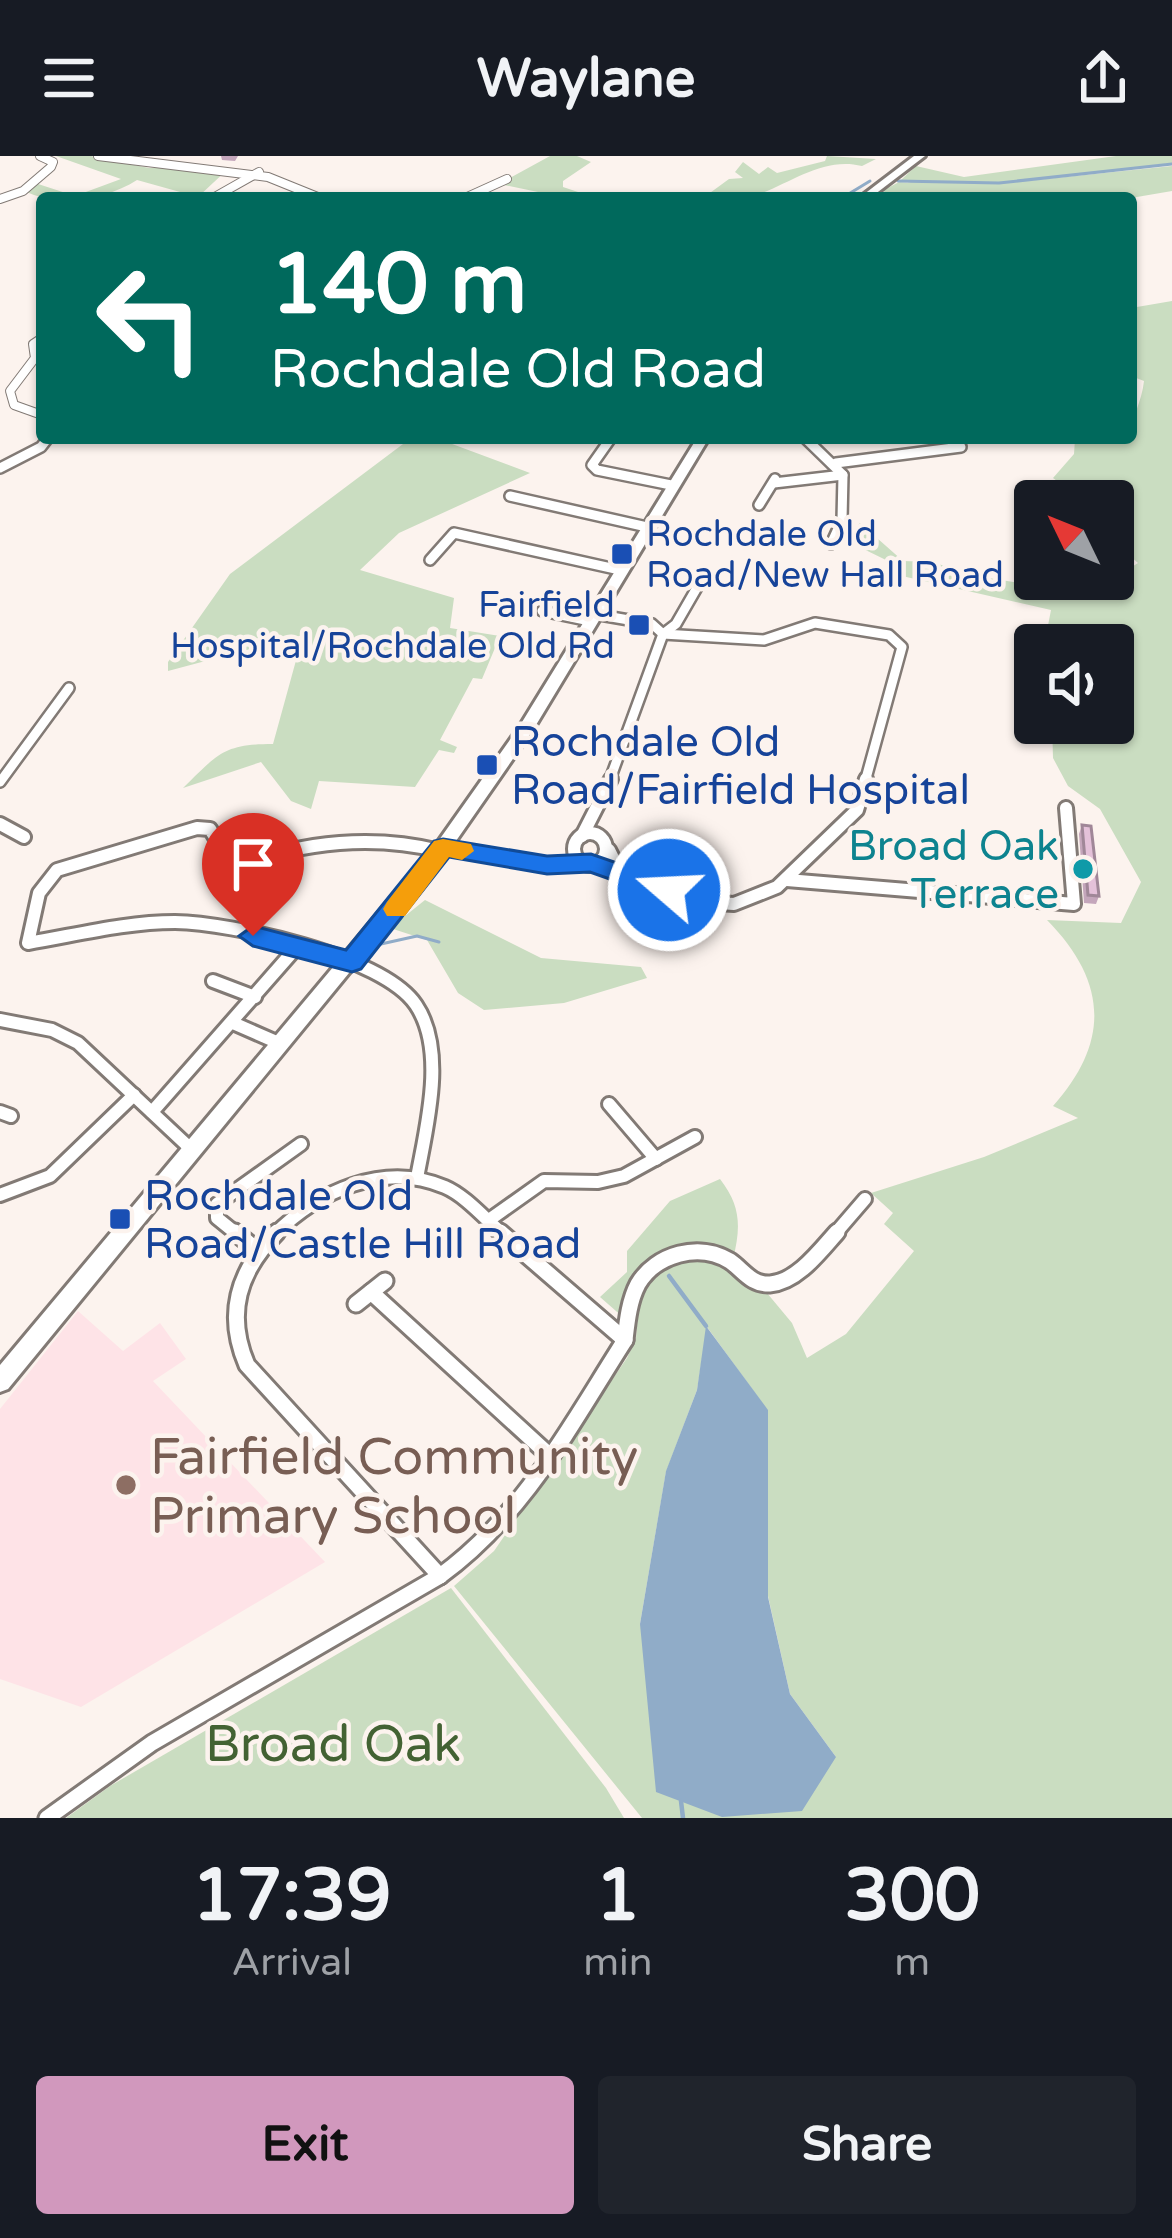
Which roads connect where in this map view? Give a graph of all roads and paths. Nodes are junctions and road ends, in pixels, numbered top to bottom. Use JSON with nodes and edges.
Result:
{"nodes":[{"id":1,"x":40,"y":156,"type":"edge"},
{"id":2,"x":98,"y":156,"type":"edge"},
{"id":3,"x":920,"y":156,"type":"edge"},
{"id":4,"x":53,"y":159,"type":"edge"},
{"id":5,"x":260,"y":172,"type":"junction"},
{"id":6,"x":507,"y":179,"type":"dead end"},
{"id":7,"x":224,"y":192,"type":"edge"},
{"id":8,"x":306,"y":192,"type":"edge"},
{"id":9,"x":478,"y":192,"type":"edge"},
{"id":10,"x":872,"y":192,"type":"edge"},
{"id":11,"x":0,"y":199,"type":"edge"},
{"id":12,"x":36,"y":342,"type":"edge"},
{"id":13,"x":36,"y":413,"type":"edge"},
{"id":14,"x":38,"y":444,"type":"edge"},
{"id":15,"x":606,"y":444,"type":"edge"},
{"id":16,"x":699,"y":444,"type":"edge"},
{"id":17,"x":812,"y":444,"type":"edge"},
{"id":18,"x":961,"y":447,"type":"dead end"},
{"id":19,"x":836,"y":464,"type":"junction"},
{"id":20,"x":0,"y":468,"type":"edge"},
{"id":21,"x":843,"y":476,"type":"junction"},
{"id":22,"x":671,"y":485,"type":"junction"},
{"id":23,"x":510,"y":496,"type":"dead end"},
{"id":24,"x":758,"y":505,"type":"dead end"},
{"id":25,"x":646,"y":527,"type":"junction"},
{"id":26,"x":831,"y":544,"type":"dead end"},
{"id":27,"x":430,"y":560,"type":"dead end"},
{"id":28,"x":620,"y":570,"type":"junction"},
{"id":29,"x":706,"y":572,"type":"dead end"},
{"id":30,"x":542,"y":611,"type":"dead end"},
{"id":31,"x":626,"y":619,"type":"junction"},
{"id":32,"x":589,"y":622,"type":"junction"},
{"id":33,"x":663,"y":634,"type":"junction"},
{"id":34,"x":69,"y":688,"type":"dead end"},
{"id":35,"x":0,"y":782,"type":"edge"},
{"id":36,"x":1066,"y":808,"type":"dead end"},
{"id":37,"x":0,"y":824,"type":"edge"},
{"id":38,"x":582,"y":836,"type":"junction"},
{"id":39,"x":24,"y":837,"type":"dead end"},
{"id":40,"x":570,"y":848,"type":"junction"},
{"id":41,"x":442,"y":849,"type":"junction"},
{"id":42,"x":609,"y":850,"type":"junction"},
{"id":43,"x":226,"y":855,"type":"dead end"},
{"id":44,"x":261,"y":858,"type":"dead end"},
{"id":45,"x":535,"y":862,"type":"junction"},
{"id":46,"x":588,"y":863,"type":"junction"},
{"id":47,"x":644,"y":878,"type":"junction"},
{"id":48,"x":787,"y":880,"type":"junction"},
{"id":49,"x":28,"y":943,"type":"junction"},
{"id":50,"x":296,"y":947,"type":"junction"},
{"id":51,"x":18,"y":960,"type":"dead end"},
{"id":52,"x":352,"y":962,"type":"junction"},
{"id":53,"x":213,"y":981,"type":"dead end"},
{"id":54,"x":255,"y":997,"type":"junction"},
{"id":55,"x":0,"y":1020,"type":"edge"},
{"id":56,"x":233,"y":1023,"type":"junction"},
{"id":57,"x":280,"y":1044,"type":"junction"},
{"id":58,"x":134,"y":1095,"type":"junction"},
{"id":59,"x":609,"y":1103,"type":"dead end"},
{"id":60,"x":152,"y":1112,"type":"junction"},
{"id":61,"x":695,"y":1137,"type":"dead end"},
{"id":62,"x":301,"y":1144,"type":"dead end"},
{"id":63,"x":193,"y":1150,"type":"junction"},
{"id":64,"x":656,"y":1159,"type":"junction"},
{"id":65,"x":417,"y":1178,"type":"junction"},
{"id":66,"x":0,"y":1195,"type":"edge"},
{"id":67,"x":865,"y":1199,"type":"dead end"},
{"id":68,"x":489,"y":1220,"type":"junction"},
{"id":69,"x":260,"y":1252,"type":"junction"},
{"id":70,"x":356,"y":1304,"type":"dead end"},
{"id":71,"x":625,"y":1340,"type":"junction"},
{"id":72,"x":8,"y":1360,"type":"edge"},
{"id":73,"x":0,"y":1382,"type":"edge"},
{"id":74,"x":548,"y":1455,"type":"junction"},
{"id":75,"x":440,"y":1576,"type":"junction"},
{"id":76,"x":46,"y":1818,"type":"edge"}],
"edges":[{"from":1,"to":4,"type":"street"},
{"from":2,"to":5,"type":"street"},
{"from":3,"to":10,"type":"main road"},
{"from":4,"to":11,"type":"street"},
{"from":5,"to":7,"type":"street"},
{"from":5,"to":8,"type":"street"},
{"from":6,"to":9,"type":"street"},
{"from":12,"to":13,"type":"street"},
{"from":14,"to":20,"type":"street"},
{"from":15,"to":22,"type":"street"},
{"from":16,"to":22,"type":"main road"},
{"from":17,"to":19,"type":"street"},
{"from":18,"to":19,"type":"street"},
{"from":19,"to":21,"type":"street"},
{"from":21,"to":24,"type":"street"},
{"from":21,"to":26,"type":"street"},
{"from":22,"to":25,"type":"main road"},
{"from":23,"to":25,"type":"street"},
{"from":25,"to":28,"type":"main road"},
{"from":27,"to":28,"type":"street"},
{"from":28,"to":32,"type":"main road"},
{"from":29,"to":33,"type":"street"},
{"from":30,"to":32,"type":"street"},
{"from":31,"to":32,"type":"street"},
{"from":31,"to":32,"type":"street"},
{"from":31,"to":33,"type":"street"},
{"from":32,"to":41,"type":"main road"},
{"from":33,"to":38,"type":"street"},
{"from":33,"to":48,"type":"street"},
{"from":34,"to":35,"type":"street"},
{"from":36,"to":48,"type":"street"},
{"from":37,"to":39,"type":"street"},
{"from":38,"to":40,"type":"street"},
{"from":38,"to":42,"type":"street"},
{"from":40,"to":45,"type":"street"},
{"from":40,"to":46,"type":"street"},
{"from":41,"to":44,"type":"street"},
{"from":41,"to":45,"type":"street"},
{"from":41,"to":52,"type":"main road"},
{"from":42,"to":46,"type":"street"},
{"from":42,"to":47,"type":"street"},
{"from":43,"to":49,"type":"street"},
{"from":45,"to":46,"type":"street"},
{"from":46,"to":47,"type":"street"},
{"from":47,"to":48,"type":"street"},
{"from":49,"to":50,"type":"street"},
{"from":49,"to":51,"type":"street"},
{"from":50,"to":52,"type":"street"},
{"from":50,"to":54,"type":"street"},
{"from":52,"to":57,"type":"main road"},
{"from":52,"to":65,"type":"street"},
{"from":53,"to":54,"type":"street"},
{"from":54,"to":56,"type":"street"},
{"from":55,"to":58,"type":"street"},
{"from":56,"to":57,"type":"street"},
{"from":56,"to":60,"type":"street"},
{"from":57,"to":63,"type":"main road"},
{"from":58,"to":60,"type":"street"},
{"from":58,"to":66,"type":"street"},
{"from":59,"to":64,"type":"street"},
{"from":60,"to":63,"type":"street"},
{"from":61,"to":64,"type":"street"},
{"from":62,"to":69,"type":"street"},
{"from":63,"to":72,"type":"main road"},
{"from":64,"to":68,"type":"street"},
{"from":65,"to":68,"type":"street"},
{"from":65,"to":69,"type":"street"},
{"from":67,"to":71,"type":"street"},
{"from":68,"to":71,"type":"street"},
{"from":69,"to":75,"type":"street"},
{"from":70,"to":74,"type":"street"},
{"from":71,"to":74,"type":"street"},
{"from":72,"to":73,"type":"main road"},
{"from":74,"to":75,"type":"street"},
{"from":75,"to":76,"type":"street"}]}
